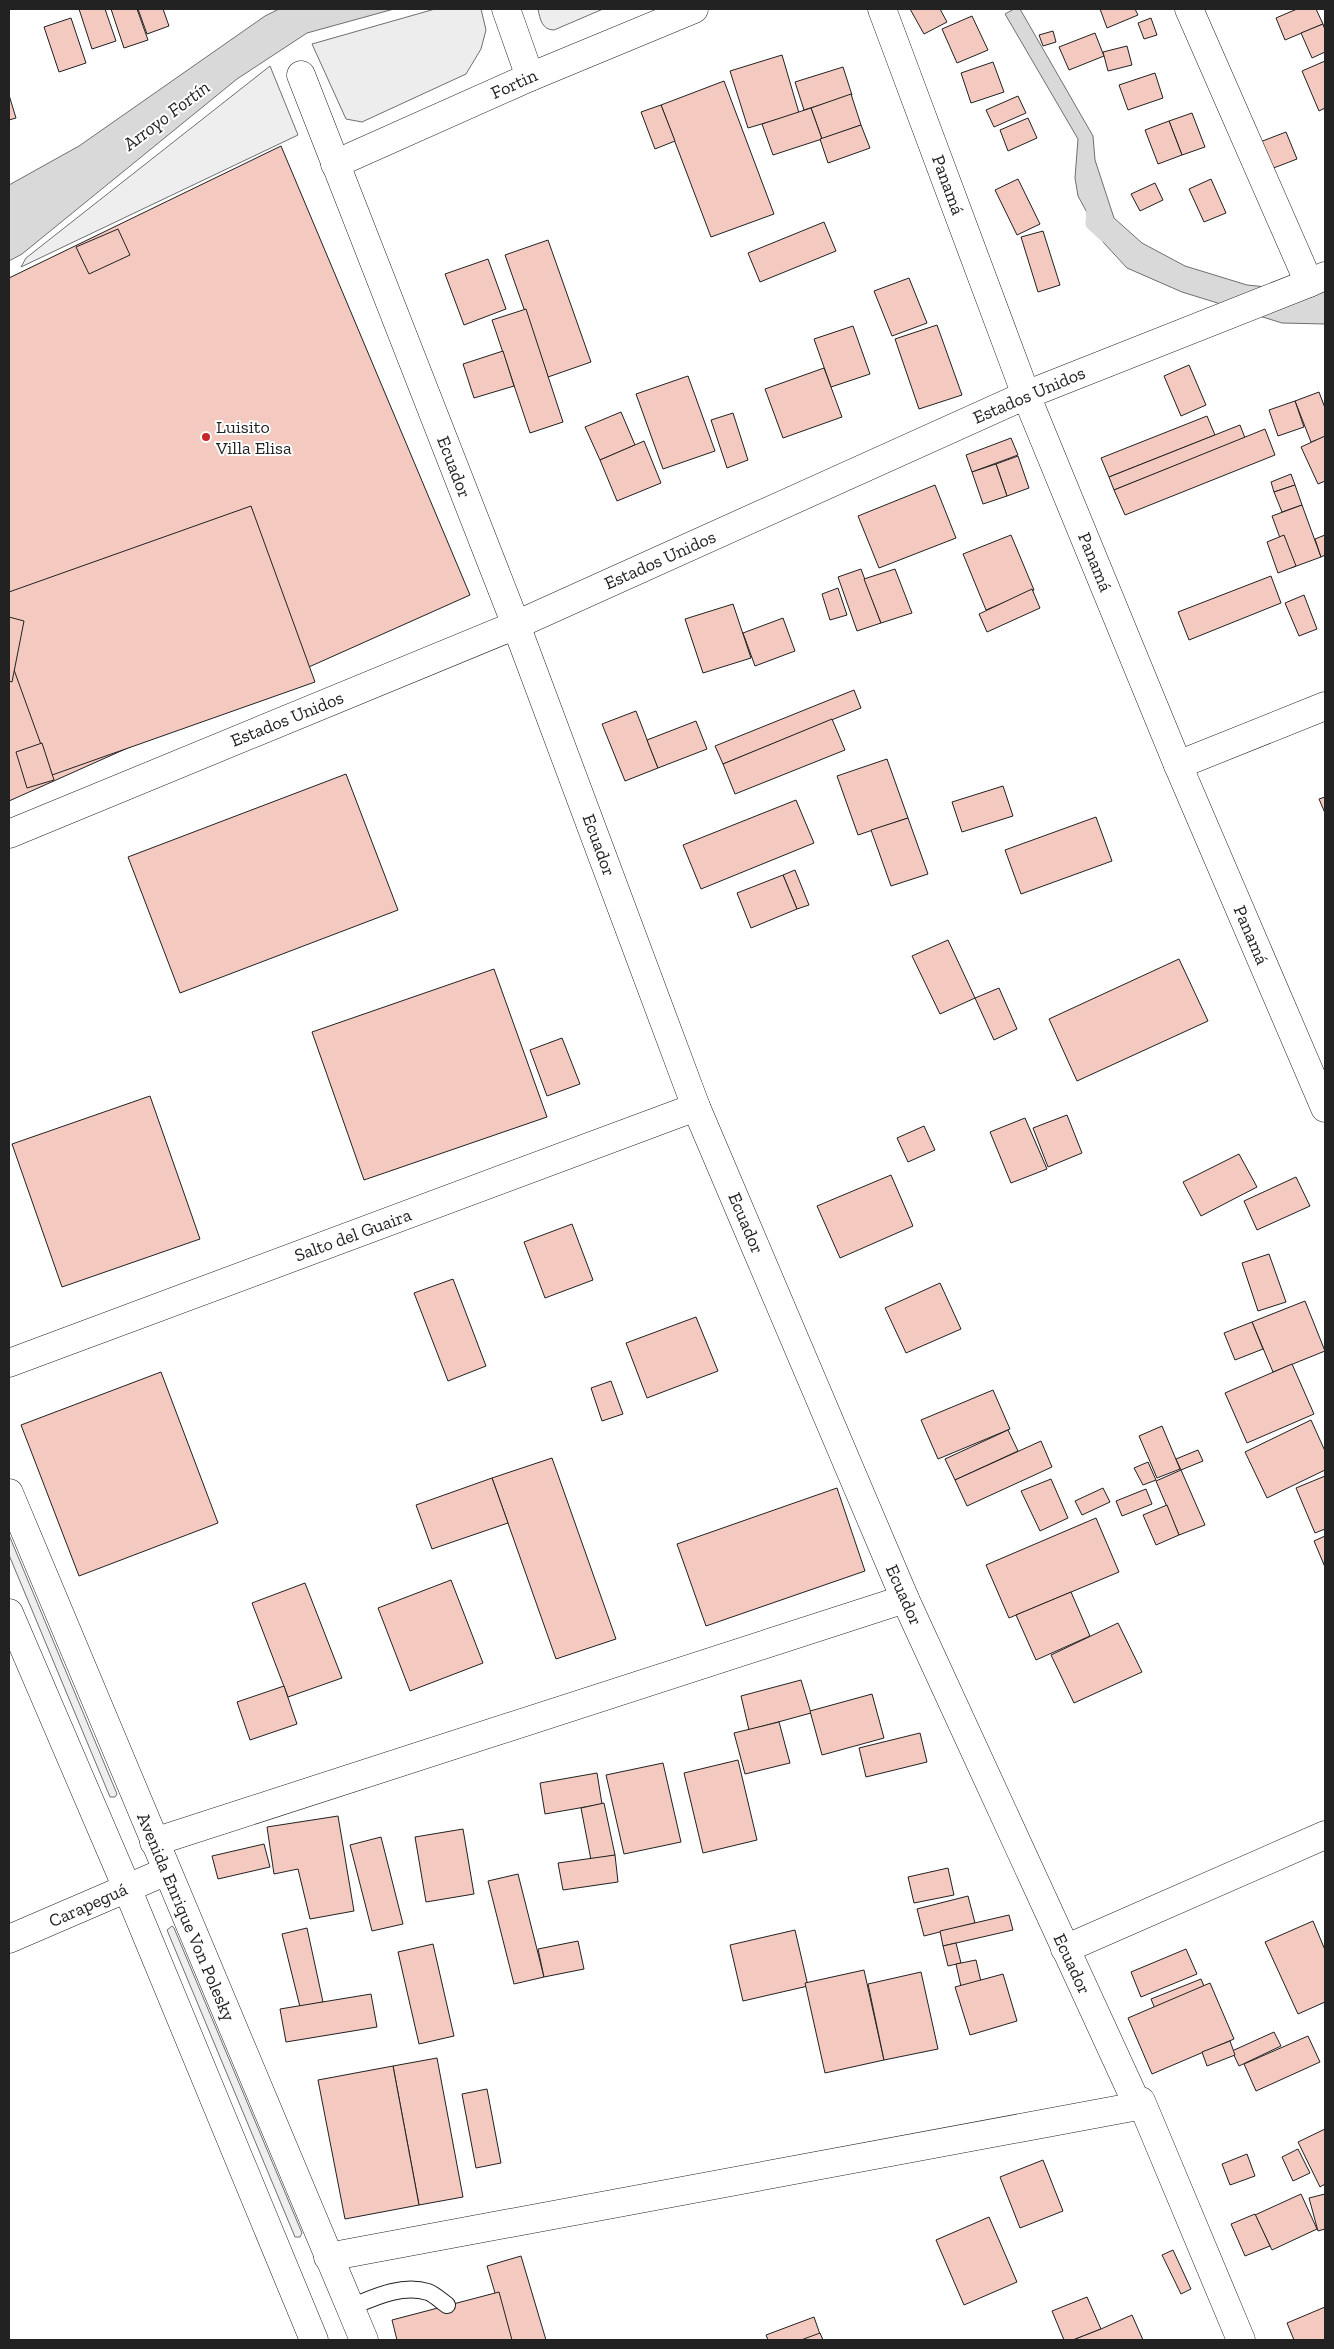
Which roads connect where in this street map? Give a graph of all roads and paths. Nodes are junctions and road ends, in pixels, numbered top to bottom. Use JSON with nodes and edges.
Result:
{"nodes":[{"id":1,"x":506,"y":9,"type":"edge"},
{"id":2,"x":694,"y":9,"type":"edge"},
{"id":3,"x":882,"y":9,"type":"edge"},
{"id":4,"x":1189,"y":9,"type":"edge"},
{"id":5,"x":301,"y":75,"type":"dead end"},
{"id":6,"x":530,"y":77,"type":"junction"},
{"id":7,"x":335,"y":164,"type":"junction"},
{"id":8,"x":1317,"y":280,"type":"edge"},
{"id":9,"x":1026,"y":395,"type":"junction"},
{"id":10,"x":516,"y":625,"type":"junction"},
{"id":11,"x":1325,"y":706,"type":"edge"},
{"id":12,"x":1178,"y":765,"type":"junction"},
{"id":13,"x":9,"y":834,"type":"edge"},
{"id":14,"x":696,"y":1107,"type":"junction"},
{"id":15,"x":1325,"y":1108,"type":"edge"},
{"id":16,"x":9,"y":1363,"type":"edge"},
{"id":17,"x":9,"y":1493,"type":"edge"},
{"id":18,"x":905,"y":1599,"type":"junction"},
{"id":19,"x":9,"y":1613,"type":"edge"},
{"id":20,"x":1325,"y":1835,"type":"edge"},
{"id":21,"x":154,"y":1842,"type":"junction"},
{"id":22,"x":167,"y":1871,"type":"junction"},
{"id":23,"x":127,"y":1888,"type":"junction"},
{"id":24,"x":9,"y":1939,"type":"edge"},
{"id":25,"x":1065,"y":1948,"type":"junction"},
{"id":26,"x":1138,"y":2106,"type":"junction"},
{"id":27,"x":328,"y":2257,"type":"junction"},
{"id":28,"x":447,"y":2305,"type":"dead end"},
{"id":29,"x":351,"y":2307,"type":"junction"},
{"id":30,"x":314,"y":2340,"type":"edge"},
{"id":31,"x":364,"y":2340,"type":"edge"},
{"id":32,"x":1241,"y":2340,"type":"edge"}],
"edges":[{"from":1,"to":6,"type":"street"},
{"from":2,"to":6,"type":"street","name":"Fortin"},
{"from":3,"to":9,"type":"street","name":"Panamá"},
{"from":4,"to":8,"type":"street"},
{"from":5,"to":7,"type":"street","name":"Ecuador"},
{"from":6,"to":7,"type":"street","name":"Fortin"},
{"from":7,"to":10,"type":"street","name":"Ecuador"},
{"from":8,"to":9,"type":"street","name":"Estados Unidos"},
{"from":9,"to":10,"type":"street","name":"Estados Unidos"},
{"from":9,"to":12,"type":"street","name":"Panamá"},
{"from":10,"to":13,"type":"street","name":"Estados Unidos"},
{"from":10,"to":14,"type":"street","name":"Ecuador"},
{"from":11,"to":12,"type":"street"},
{"from":12,"to":15,"type":"street","name":"Panamá"},
{"from":14,"to":16,"type":"street","name":"Salto del Guaira"},
{"from":14,"to":18,"type":"street","name":"Ecuador"},
{"from":17,"to":21,"type":"street","name":"Avenida Enrique Von Polesky"},
{"from":18,"to":21,"type":"street"},
{"from":18,"to":25,"type":"street","name":"Ecuador"},
{"from":19,"to":23,"type":"street"},
{"from":20,"to":25,"type":"street"},
{"from":21,"to":22,"type":"street","name":"Avenida Enrique Von Polesky"},
{"from":22,"to":23,"type":"street","name":"Carapeguá"},
{"from":22,"to":27,"type":"street","name":"Avenida Enrique Von Polesky"},
{"from":23,"to":24,"type":"street","name":"Carapeguá"},
{"from":23,"to":30,"type":"street"},
{"from":25,"to":26,"type":"street","name":"Ecuador"},
{"from":26,"to":27,"type":"street"},
{"from":26,"to":32,"type":"street","name":"Ecuador"},
{"from":27,"to":29,"type":"street","name":"Avenida Enrique Von Polesky"},
{"from":28,"to":29,"type":"lane"},
{"from":29,"to":31,"type":"street","name":"Avenida Enrique Von Polesky"}]}
